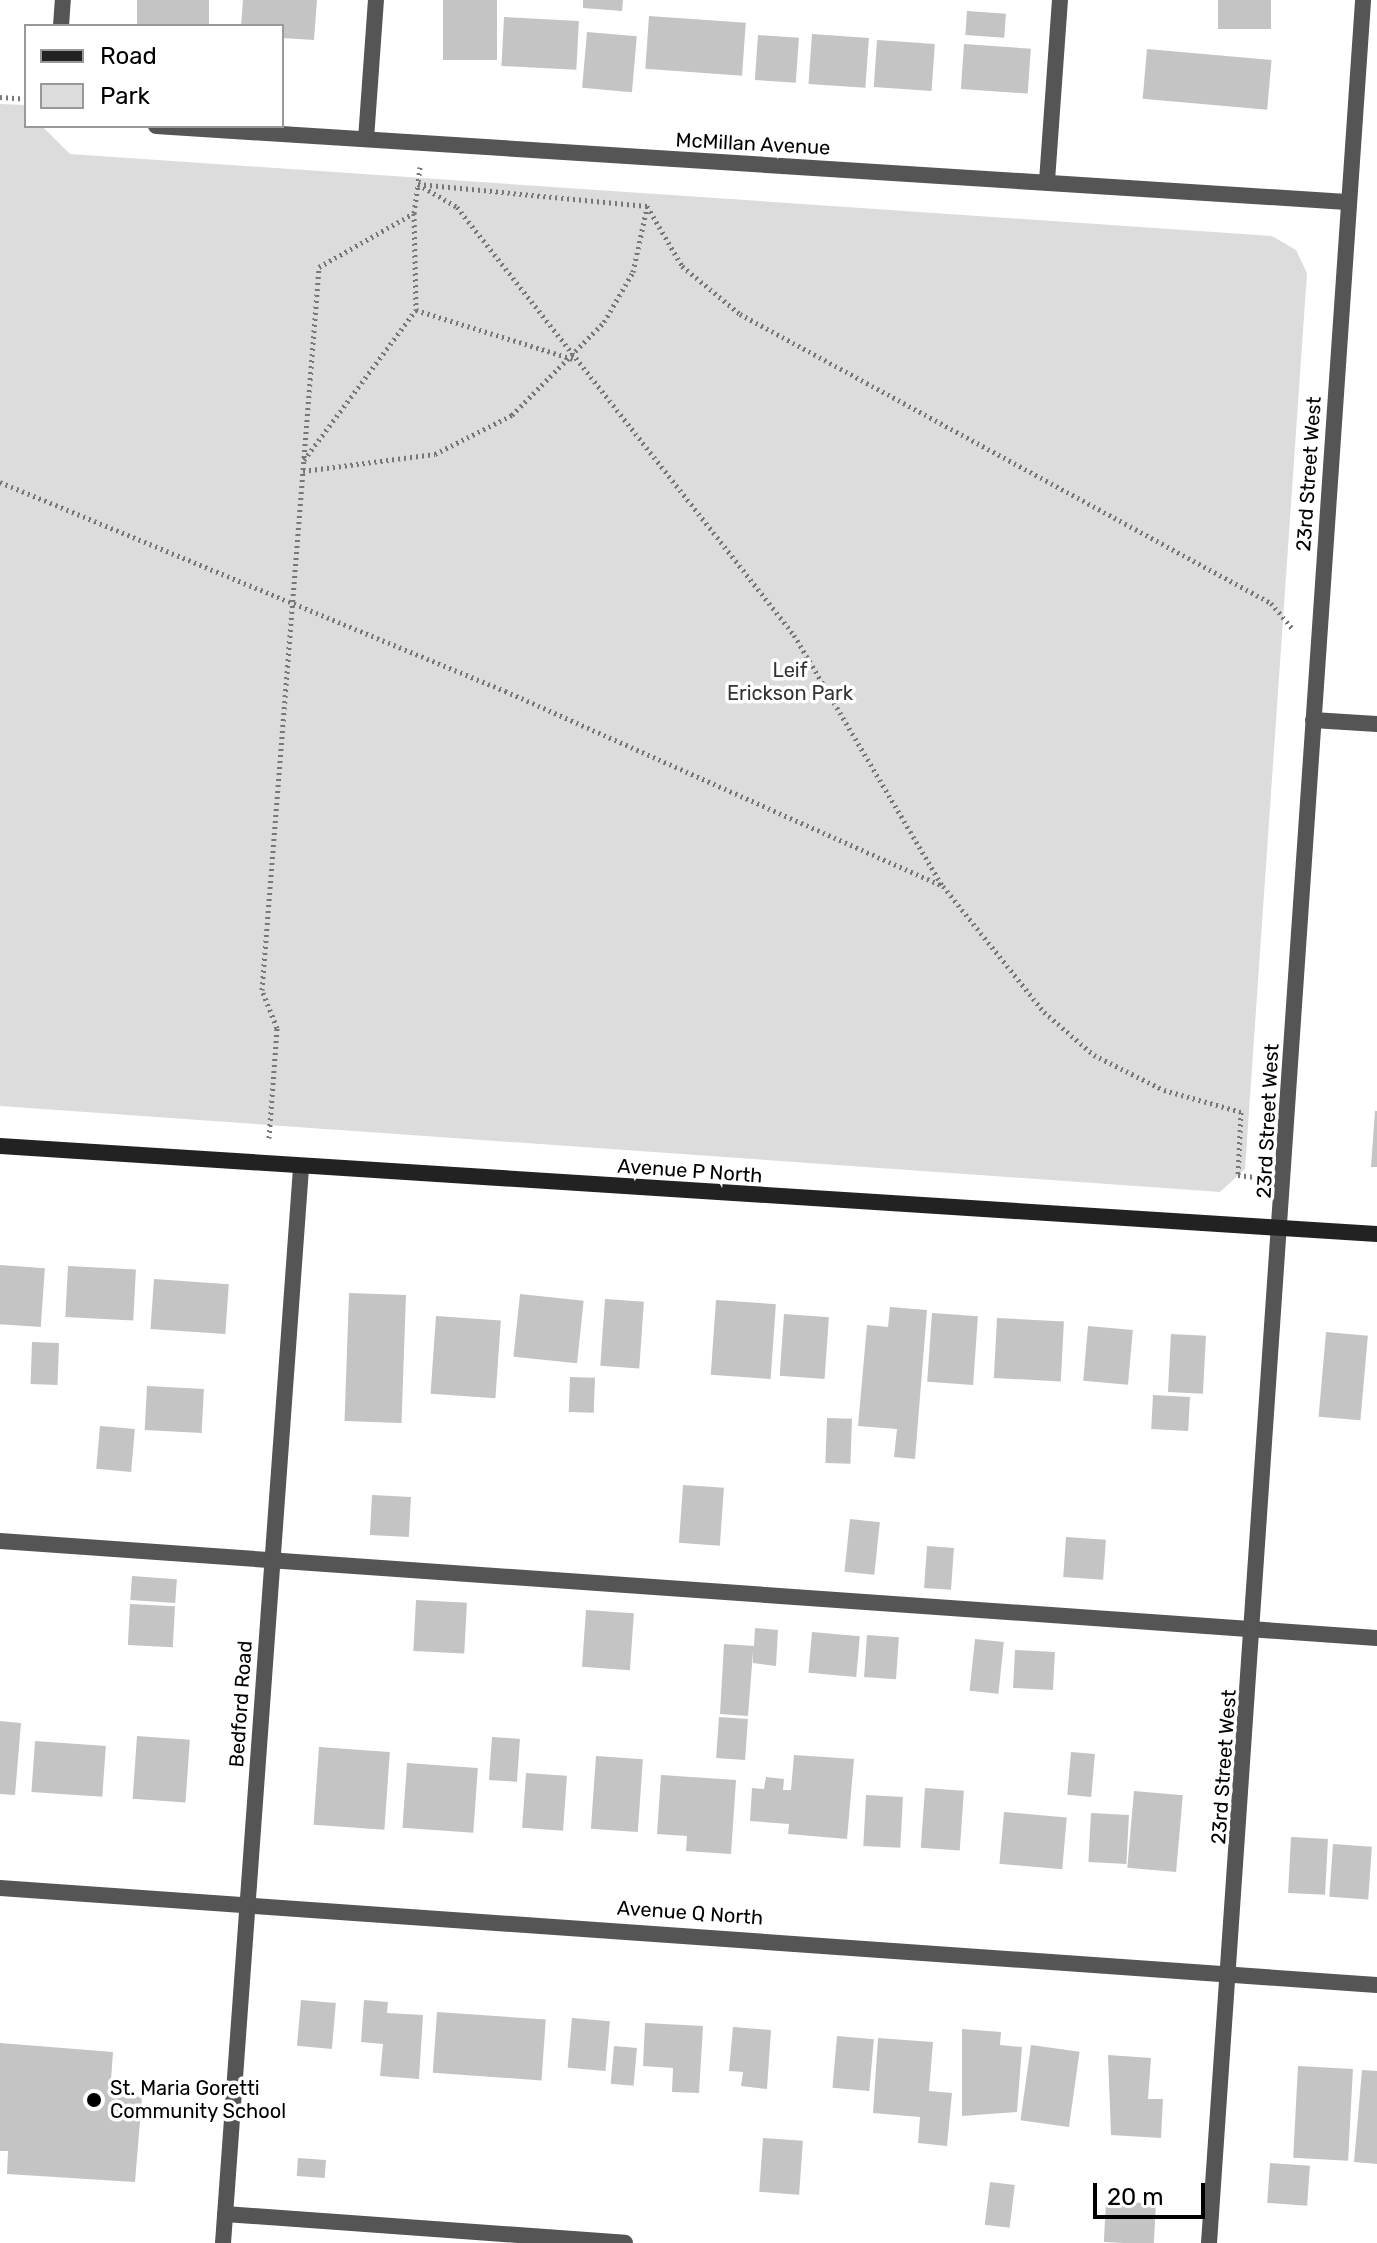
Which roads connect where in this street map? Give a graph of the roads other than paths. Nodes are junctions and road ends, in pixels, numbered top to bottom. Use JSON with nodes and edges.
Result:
{"nodes":[{"id":1,"x":63,"y":0,"type":"edge"},
{"id":2,"x":376,"y":0,"type":"edge"},
{"id":3,"x":1060,"y":0,"type":"edge"},
{"id":4,"x":1363,"y":0,"type":"edge"},
{"id":5,"x":61,"y":24,"type":"edge"},
{"id":6,"x":188,"y":128,"type":"edge"},
{"id":7,"x":366,"y":139,"type":"junction"},
{"id":8,"x":1047,"y":181,"type":"junction"},
{"id":9,"x":1347,"y":202,"type":"junction"},
{"id":10,"x":1313,"y":720,"type":"junction"},
{"id":11,"x":1377,"y":724,"type":"edge"},
{"id":12,"x":0,"y":1146,"type":"edge"},
{"id":13,"x":301,"y":1167,"type":"junction"},
{"id":14,"x":1283,"y":1228,"type":"junction"},
{"id":15,"x":1377,"y":1234,"type":"edge"},
{"id":16,"x":0,"y":1541,"type":"edge"},
{"id":17,"x":271,"y":1559,"type":"junction"},
{"id":18,"x":1253,"y":1630,"type":"junction"},
{"id":19,"x":1377,"y":1638,"type":"edge"},
{"id":20,"x":0,"y":1888,"type":"edge"},
{"id":21,"x":248,"y":1906,"type":"junction"},
{"id":22,"x":1228,"y":1974,"type":"junction"},
{"id":23,"x":1377,"y":1985,"type":"edge"},
{"id":24,"x":225,"y":2214,"type":"junction"},
{"id":25,"x":223,"y":2243,"type":"edge"},
{"id":26,"x":625,"y":2243,"type":"edge"},
{"id":27,"x":1209,"y":2243,"type":"edge"}],
"edges":[{"from":1,"to":5,"type":"street"},
{"from":2,"to":7,"type":"street"},
{"from":3,"to":8,"type":"street"},
{"from":4,"to":9,"type":"street","name":"23rd Street West"},
{"from":6,"to":7,"type":"street","name":"McMillan Avenue"},
{"from":7,"to":8,"type":"street","name":"McMillan Avenue"},
{"from":8,"to":9,"type":"street","name":"McMillan Avenue"},
{"from":9,"to":10,"type":"street","name":"23rd Street West"},
{"from":10,"to":11,"type":"street"},
{"from":10,"to":14,"type":"street","name":"23rd Street West"},
{"from":12,"to":13,"type":"main road","name":"Avenue P North"},
{"from":13,"to":14,"type":"main road","name":"Avenue P North"},
{"from":13,"to":17,"type":"street","name":"Bedford Road"},
{"from":14,"to":15,"type":"main road","name":"Avenue P North"},
{"from":14,"to":18,"type":"street","name":"23rd Street West"},
{"from":16,"to":17,"type":"street"},
{"from":17,"to":18,"type":"street"},
{"from":17,"to":21,"type":"street","name":"Bedford Road"},
{"from":18,"to":19,"type":"street"},
{"from":18,"to":22,"type":"street","name":"23rd Street West"},
{"from":20,"to":21,"type":"street","name":"Avenue Q North"},
{"from":21,"to":22,"type":"street","name":"Avenue Q North"},
{"from":21,"to":24,"type":"street","name":"Bedford Road"},
{"from":22,"to":23,"type":"street","name":"Avenue Q North"},
{"from":22,"to":27,"type":"street","name":"23rd Street West"},
{"from":24,"to":25,"type":"street","name":"Bedford Road"},
{"from":24,"to":26,"type":"street"}]}
